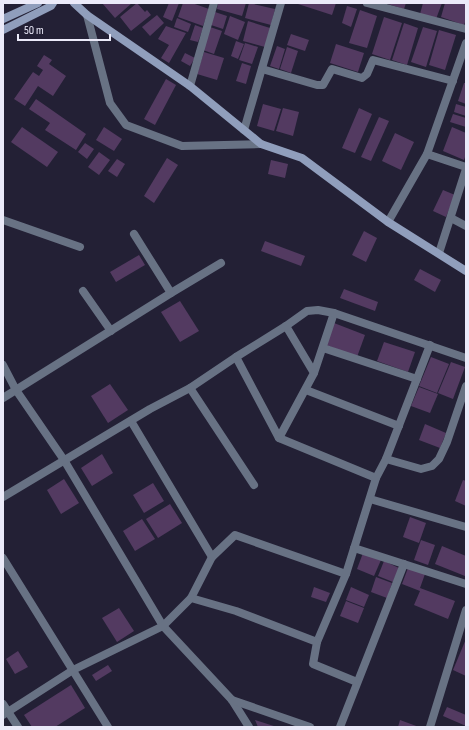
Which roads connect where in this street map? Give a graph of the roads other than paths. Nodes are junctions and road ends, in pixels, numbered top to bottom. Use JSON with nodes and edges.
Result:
{"nodes":[{"id":1,"x":38,"y":3,"type":"edge"},
{"id":2,"x":53,"y":3,"type":"edge"},
{"id":3,"x":74,"y":3,"type":"edge"},
{"id":4,"x":281,"y":3,"type":"edge"},
{"id":5,"x":367,"y":3,"type":"edge"},
{"id":6,"x":211,"y":4,"type":"edge"},
{"id":7,"x":87,"y":15,"type":"junction"},
{"id":8,"x":3,"y":19,"type":"edge"},
{"id":9,"x":466,"y":28,"type":"edge"},
{"id":10,"x":3,"y":30,"type":"edge"},
{"id":11,"x":466,"y":43,"type":"edge"},
{"id":12,"x":262,"y":69,"type":"junction"},
{"id":13,"x":453,"y":81,"type":"junction"},
{"id":14,"x":190,"y":86,"type":"junction"},
{"id":15,"x":244,"y":130,"type":"junction"},
{"id":16,"x":261,"y":144,"type":"junction"},
{"id":17,"x":427,"y":154,"type":"junction"},
{"id":18,"x":466,"y":168,"type":"edge"},
{"id":19,"x":451,"y":218,"type":"junction"},
{"id":20,"x":3,"y":220,"type":"edge"},
{"id":21,"x":388,"y":222,"type":"junction"},
{"id":22,"x":466,"y":226,"type":"edge"},
{"id":23,"x":134,"y":234,"type":"dead end"},
{"id":24,"x":80,"y":247,"type":"dead end"},
{"id":25,"x":440,"y":253,"type":"junction"},
{"id":26,"x":221,"y":263,"type":"dead end"},
{"id":27,"x":466,"y":270,"type":"edge"},
{"id":28,"x":83,"y":291,"type":"dead end"},
{"id":29,"x":171,"y":293,"type":"junction"},
{"id":30,"x":334,"y":313,"type":"junction"},
{"id":31,"x":286,"y":326,"type":"junction"},
{"id":32,"x":111,"y":331,"type":"junction"},
{"id":33,"x":430,"y":345,"type":"junction"},
{"id":34,"x":323,"y":348,"type":"junction"},
{"id":35,"x":236,"y":357,"type":"junction"},
{"id":36,"x":466,"y":358,"type":"edge"},
{"id":37,"x":3,"y":365,"type":"edge"},
{"id":38,"x":314,"y":373,"type":"junction"},
{"id":39,"x":417,"y":379,"type":"junction"},
{"id":40,"x":466,"y":386,"type":"edge"},
{"id":41,"x":190,"y":388,"type":"junction"},
{"id":42,"x":16,"y":390,"type":"junction"},
{"id":43,"x":306,"y":390,"type":"junction"},
{"id":44,"x":3,"y":398,"type":"edge"},
{"id":45,"x":131,"y":421,"type":"junction"},
{"id":46,"x":398,"y":426,"type":"junction"},
{"id":47,"x":279,"y":438,"type":"junction"},
{"id":48,"x":386,"y":459,"type":"junction"},
{"id":49,"x":64,"y":460,"type":"junction"},
{"id":50,"x":376,"y":478,"type":"junction"},
{"id":51,"x":254,"y":485,"type":"dead end"},
{"id":52,"x":3,"y":497,"type":"edge"},
{"id":53,"x":370,"y":499,"type":"junction"},
{"id":54,"x":466,"y":527,"type":"edge"},
{"id":55,"x":354,"y":548,"type":"junction"},
{"id":56,"x":212,"y":557,"type":"junction"},
{"id":57,"x":3,"y":558,"type":"edge"},
{"id":58,"x":404,"y":564,"type":"junction"},
{"id":59,"x":346,"y":574,"type":"junction"},
{"id":60,"x":466,"y":584,"type":"edge"},
{"id":61,"x":191,"y":598,"type":"junction"},
{"id":62,"x":466,"y":610,"type":"edge"},
{"id":63,"x":464,"y":625,"type":"edge"},
{"id":64,"x":163,"y":626,"type":"junction"},
{"id":65,"x":317,"y":642,"type":"junction"},
{"id":66,"x":73,"y":670,"type":"junction"},
{"id":67,"x":357,"y":682,"type":"junction"},
{"id":68,"x":232,"y":700,"type":"junction"},
{"id":69,"x":3,"y":704,"type":"edge"},
{"id":70,"x":5,"y":713,"type":"edge"},
{"id":71,"x":18,"y":727,"type":"edge"},
{"id":72,"x":108,"y":727,"type":"edge"},
{"id":73,"x":249,"y":727,"type":"edge"},
{"id":74,"x":310,"y":727,"type":"edge"},
{"id":75,"x":340,"y":727,"type":"edge"},
{"id":76,"x":430,"y":727,"type":"edge"}],
"edges":[{"from":1,"to":8,"type":"street"},
{"from":2,"to":10,"type":"street"},
{"from":3,"to":7,"type":"street"},
{"from":4,"to":12,"type":"street"},
{"from":5,"to":9,"type":"street"},
{"from":6,"to":14,"type":"street"},
{"from":7,"to":14,"type":"street"},
{"from":7,"to":16,"type":"street"},
{"from":11,"to":13,"type":"street"},
{"from":12,"to":13,"type":"street"},
{"from":12,"to":15,"type":"street"},
{"from":13,"to":17,"type":"street"},
{"from":14,"to":15,"type":"street"},
{"from":15,"to":16,"type":"street"},
{"from":16,"to":21,"type":"street"},
{"from":17,"to":18,"type":"street"},
{"from":17,"to":21,"type":"street"},
{"from":18,"to":19,"type":"street"},
{"from":19,"to":22,"type":"street"},
{"from":19,"to":25,"type":"street"},
{"from":20,"to":24,"type":"street"},
{"from":21,"to":25,"type":"street"},
{"from":23,"to":29,"type":"street"},
{"from":25,"to":27,"type":"street"},
{"from":26,"to":29,"type":"street"},
{"from":28,"to":32,"type":"street"},
{"from":29,"to":32,"type":"street"},
{"from":30,"to":31,"type":"street"},
{"from":30,"to":33,"type":"street"},
{"from":30,"to":34,"type":"street"},
{"from":31,"to":35,"type":"street"},
{"from":31,"to":38,"type":"street"},
{"from":32,"to":42,"type":"street"},
{"from":33,"to":36,"type":"street"},
{"from":33,"to":39,"type":"street"},
{"from":34,"to":38,"type":"street"},
{"from":34,"to":39,"type":"street"},
{"from":35,"to":41,"type":"street"},
{"from":35,"to":47,"type":"street"},
{"from":37,"to":42,"type":"street"},
{"from":38,"to":43,"type":"street"},
{"from":39,"to":46,"type":"street"},
{"from":40,"to":48,"type":"street"},
{"from":41,"to":45,"type":"street"},
{"from":41,"to":51,"type":"street"},
{"from":42,"to":44,"type":"street"},
{"from":42,"to":49,"type":"street"},
{"from":43,"to":46,"type":"street"},
{"from":43,"to":47,"type":"street"},
{"from":45,"to":49,"type":"street"},
{"from":45,"to":56,"type":"street"},
{"from":46,"to":48,"type":"street"},
{"from":47,"to":50,"type":"street"},
{"from":48,"to":50,"type":"street"},
{"from":49,"to":52,"type":"street"},
{"from":49,"to":64,"type":"street"},
{"from":50,"to":53,"type":"street"},
{"from":53,"to":54,"type":"street"},
{"from":53,"to":55,"type":"street"},
{"from":55,"to":58,"type":"street"},
{"from":55,"to":59,"type":"street"},
{"from":56,"to":59,"type":"street"},
{"from":56,"to":61,"type":"street"},
{"from":57,"to":66,"type":"street"},
{"from":58,"to":60,"type":"street"},
{"from":58,"to":67,"type":"street"},
{"from":59,"to":65,"type":"street"},
{"from":61,"to":64,"type":"street"},
{"from":61,"to":65,"type":"street"},
{"from":62,"to":63,"type":"street"},
{"from":63,"to":76,"type":"street"},
{"from":64,"to":66,"type":"street"},
{"from":64,"to":68,"type":"street"},
{"from":65,"to":67,"type":"street"},
{"from":66,"to":70,"type":"street"},
{"from":66,"to":72,"type":"street"},
{"from":67,"to":75,"type":"street"},
{"from":68,"to":73,"type":"street"},
{"from":68,"to":74,"type":"street"},
{"from":69,"to":70,"type":"street"},
{"from":70,"to":71,"type":"street"}]}
